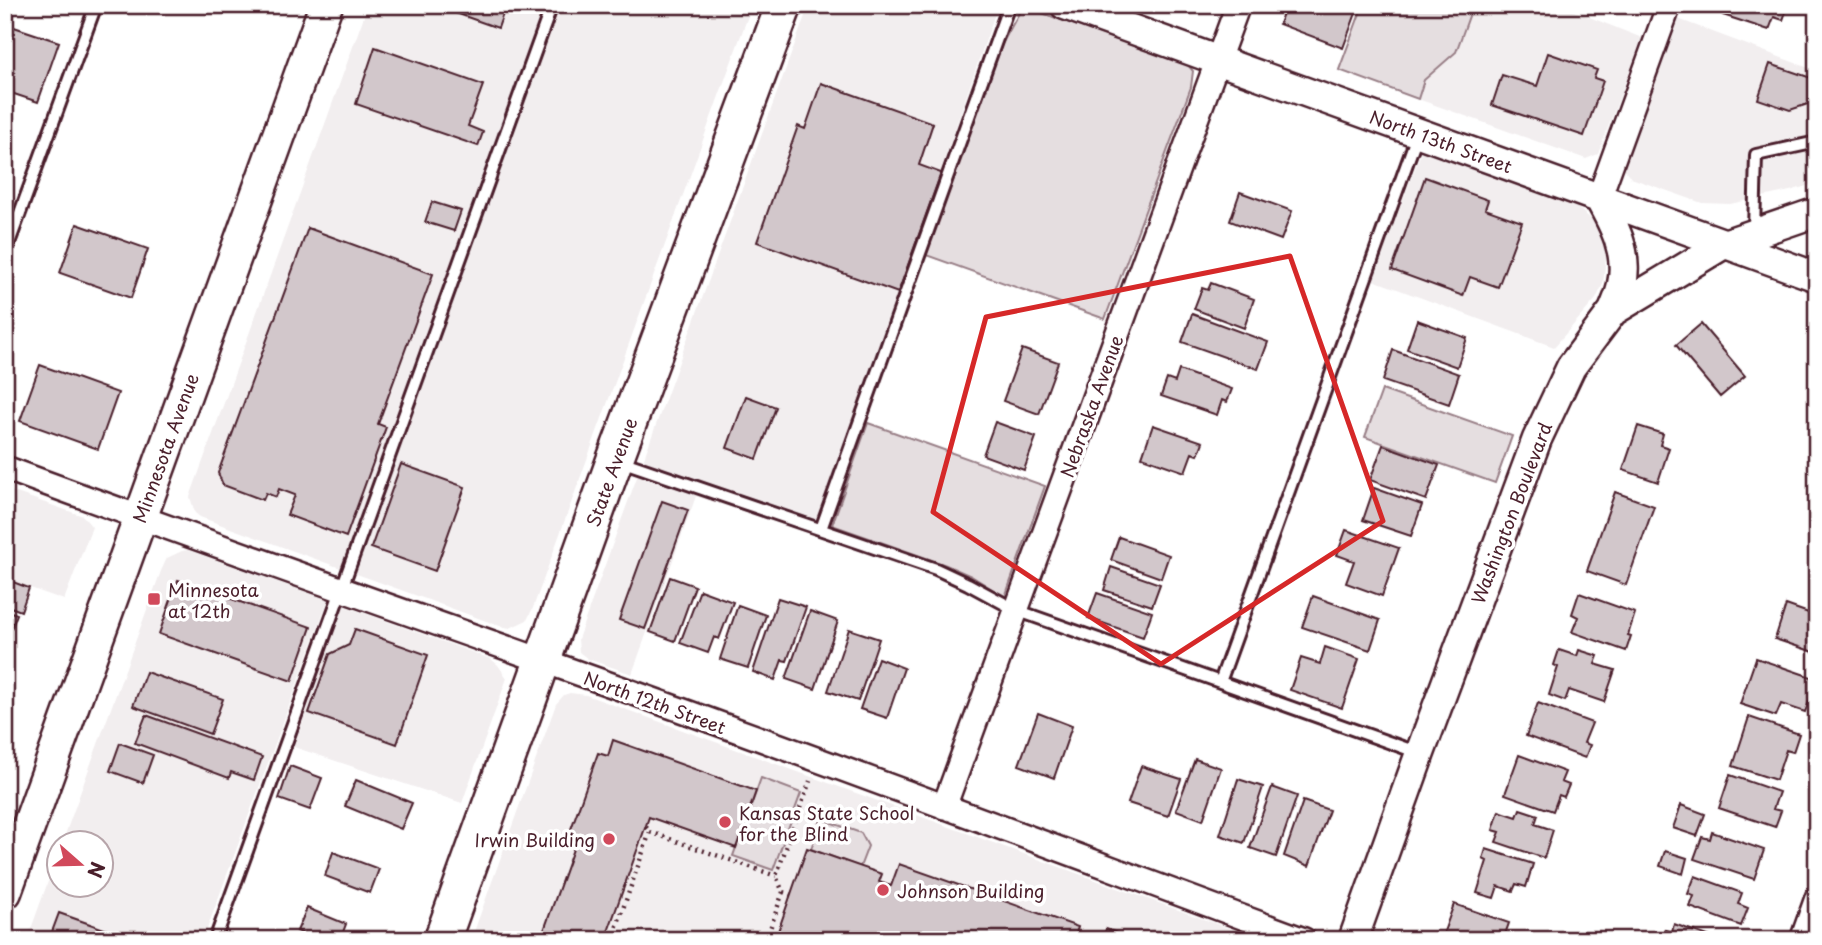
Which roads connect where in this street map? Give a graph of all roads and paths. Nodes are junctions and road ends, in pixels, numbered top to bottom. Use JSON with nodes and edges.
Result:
{"nodes":[{"id":1,"x":96,"y":5,"type":"edge"},
{"id":2,"x":326,"y":5,"type":"edge"},
{"id":3,"x":552,"y":5,"type":"edge"},
{"id":4,"x":784,"y":5,"type":"edge"},
{"id":5,"x":1009,"y":5,"type":"edge"},
{"id":6,"x":1065,"y":5,"type":"edge"},
{"id":7,"x":1238,"y":5,"type":"edge"},
{"id":8,"x":1669,"y":5,"type":"edge"},
{"id":9,"x":1218,"y":61,"type":"junction"},
{"id":10,"x":1418,"y":133,"type":"junction"},
{"id":11,"x":1817,"y":142,"type":"edge"},
{"id":12,"x":1599,"y":198,"type":"junction"},
{"id":13,"x":1817,"y":212,"type":"edge"},
{"id":14,"x":1754,"y":234,"type":"junction"},
{"id":15,"x":1724,"y":244,"type":"junction"},
{"id":16,"x":5,"y":254,"type":"edge"},
{"id":17,"x":1817,"y":277,"type":"edge"},
{"id":18,"x":1614,"y":311,"type":"junction"},
{"id":19,"x":615,"y":459,"type":"junction"},
{"id":20,"x":5,"y":468,"type":"edge"},
{"id":21,"x":140,"y":518,"type":"junction"},
{"id":22,"x":821,"y":529,"type":"junction"},
{"id":23,"x":341,"y":589,"type":"junction"},
{"id":24,"x":1016,"y":611,"type":"junction"},
{"id":25,"x":542,"y":661,"type":"junction"},
{"id":26,"x":1220,"y":682,"type":"junction"},
{"id":27,"x":1420,"y":753,"type":"junction"},
{"id":28,"x":811,"y":780,"type":"dead end"},
{"id":29,"x":944,"y":807,"type":"junction"},
{"id":30,"x":646,"y":827,"type":"dead end"},
{"id":31,"x":650,"y":832,"type":"junction"},
{"id":32,"x":776,"y":876,"type":"junction"},
{"id":33,"x":5,"y":892,"type":"edge"},
{"id":34,"x":783,"y":892,"type":"junction"},
{"id":35,"x":791,"y":895,"type":"dead end"},
{"id":36,"x":1817,"y":898,"type":"edge"},
{"id":37,"x":771,"y":926,"type":"junction"},
{"id":38,"x":779,"y":929,"type":"dead end"},
{"id":39,"x":215,"y":940,"type":"edge"},
{"id":40,"x":442,"y":940,"type":"edge"},
{"id":41,"x":612,"y":940,"type":"edge"},
{"id":42,"x":766,"y":940,"type":"edge"},
{"id":43,"x":1304,"y":940,"type":"edge"},
{"id":44,"x":1353,"y":940,"type":"edge"},
{"id":45,"x":1802,"y":940,"type":"edge"}],
"edges":[{"from":1,"to":16,"type":"lane"},
{"from":2,"to":21,"type":"main road","name":"Minnesota Avenue"},
{"from":3,"to":23,"type":"lane"},
{"from":4,"to":19,"type":"main road","name":"State Avenue"},
{"from":5,"to":22,"type":"lane"},
{"from":6,"to":9,"type":"street","name":"North 13th Street"},
{"from":7,"to":9,"type":"street","name":"Nebraska Avenue"},
{"from":8,"to":12,"type":"street"},
{"from":9,"to":10,"type":"street","name":"North 13th Street"},
{"from":9,"to":24,"type":"street","name":"Nebraska Avenue"},
{"from":10,"to":12,"type":"street","name":"North 13th Street"},
{"from":10,"to":26,"type":"lane"},
{"from":11,"to":14,"type":"lane"},
{"from":12,"to":15,"type":"street","name":"North 13th Street"},
{"from":12,"to":18,"type":"street"},
{"from":13,"to":14,"type":"street","name":"Washington Boulevard"},
{"from":14,"to":15,"type":"street","name":"Washington Boulevard"},
{"from":15,"to":17,"type":"street","name":"North 13th Street"},
{"from":15,"to":18,"type":"street","name":"Washington Boulevard"},
{"from":18,"to":27,"type":"street","name":"Washington Boulevard"},
{"from":19,"to":22,"type":"lane"},
{"from":19,"to":25,"type":"main road","name":"State Avenue"},
{"from":20,"to":21,"type":"street","name":"North 12th Street"},
{"from":21,"to":23,"type":"street","name":"North 12th Street"},
{"from":21,"to":33,"type":"main road","name":"Minnesota Avenue"},
{"from":22,"to":24,"type":"lane"},
{"from":23,"to":25,"type":"street","name":"North 12th Street"},
{"from":23,"to":39,"type":"lane"},
{"from":24,"to":26,"type":"lane"},
{"from":24,"to":29,"type":"street","name":"Nebraska Avenue"},
{"from":25,"to":29,"type":"street","name":"North 12th Street"},
{"from":25,"to":40,"type":"main road","name":"State Avenue"},
{"from":26,"to":27,"type":"lane"},
{"from":27,"to":44,"type":"street","name":"Washington Boulevard"},
{"from":28,"to":32,"type":"path"},
{"from":29,"to":43,"type":"street","name":"North 12th Street"},
{"from":30,"to":31,"type":"path"},
{"from":31,"to":32,"type":"path"},
{"from":31,"to":41,"type":"path"},
{"from":32,"to":34,"type":"path"},
{"from":34,"to":35,"type":"path"},
{"from":34,"to":37,"type":"path"},
{"from":36,"to":45,"type":"street"},
{"from":37,"to":38,"type":"path"},
{"from":37,"to":42,"type":"path"}]}
